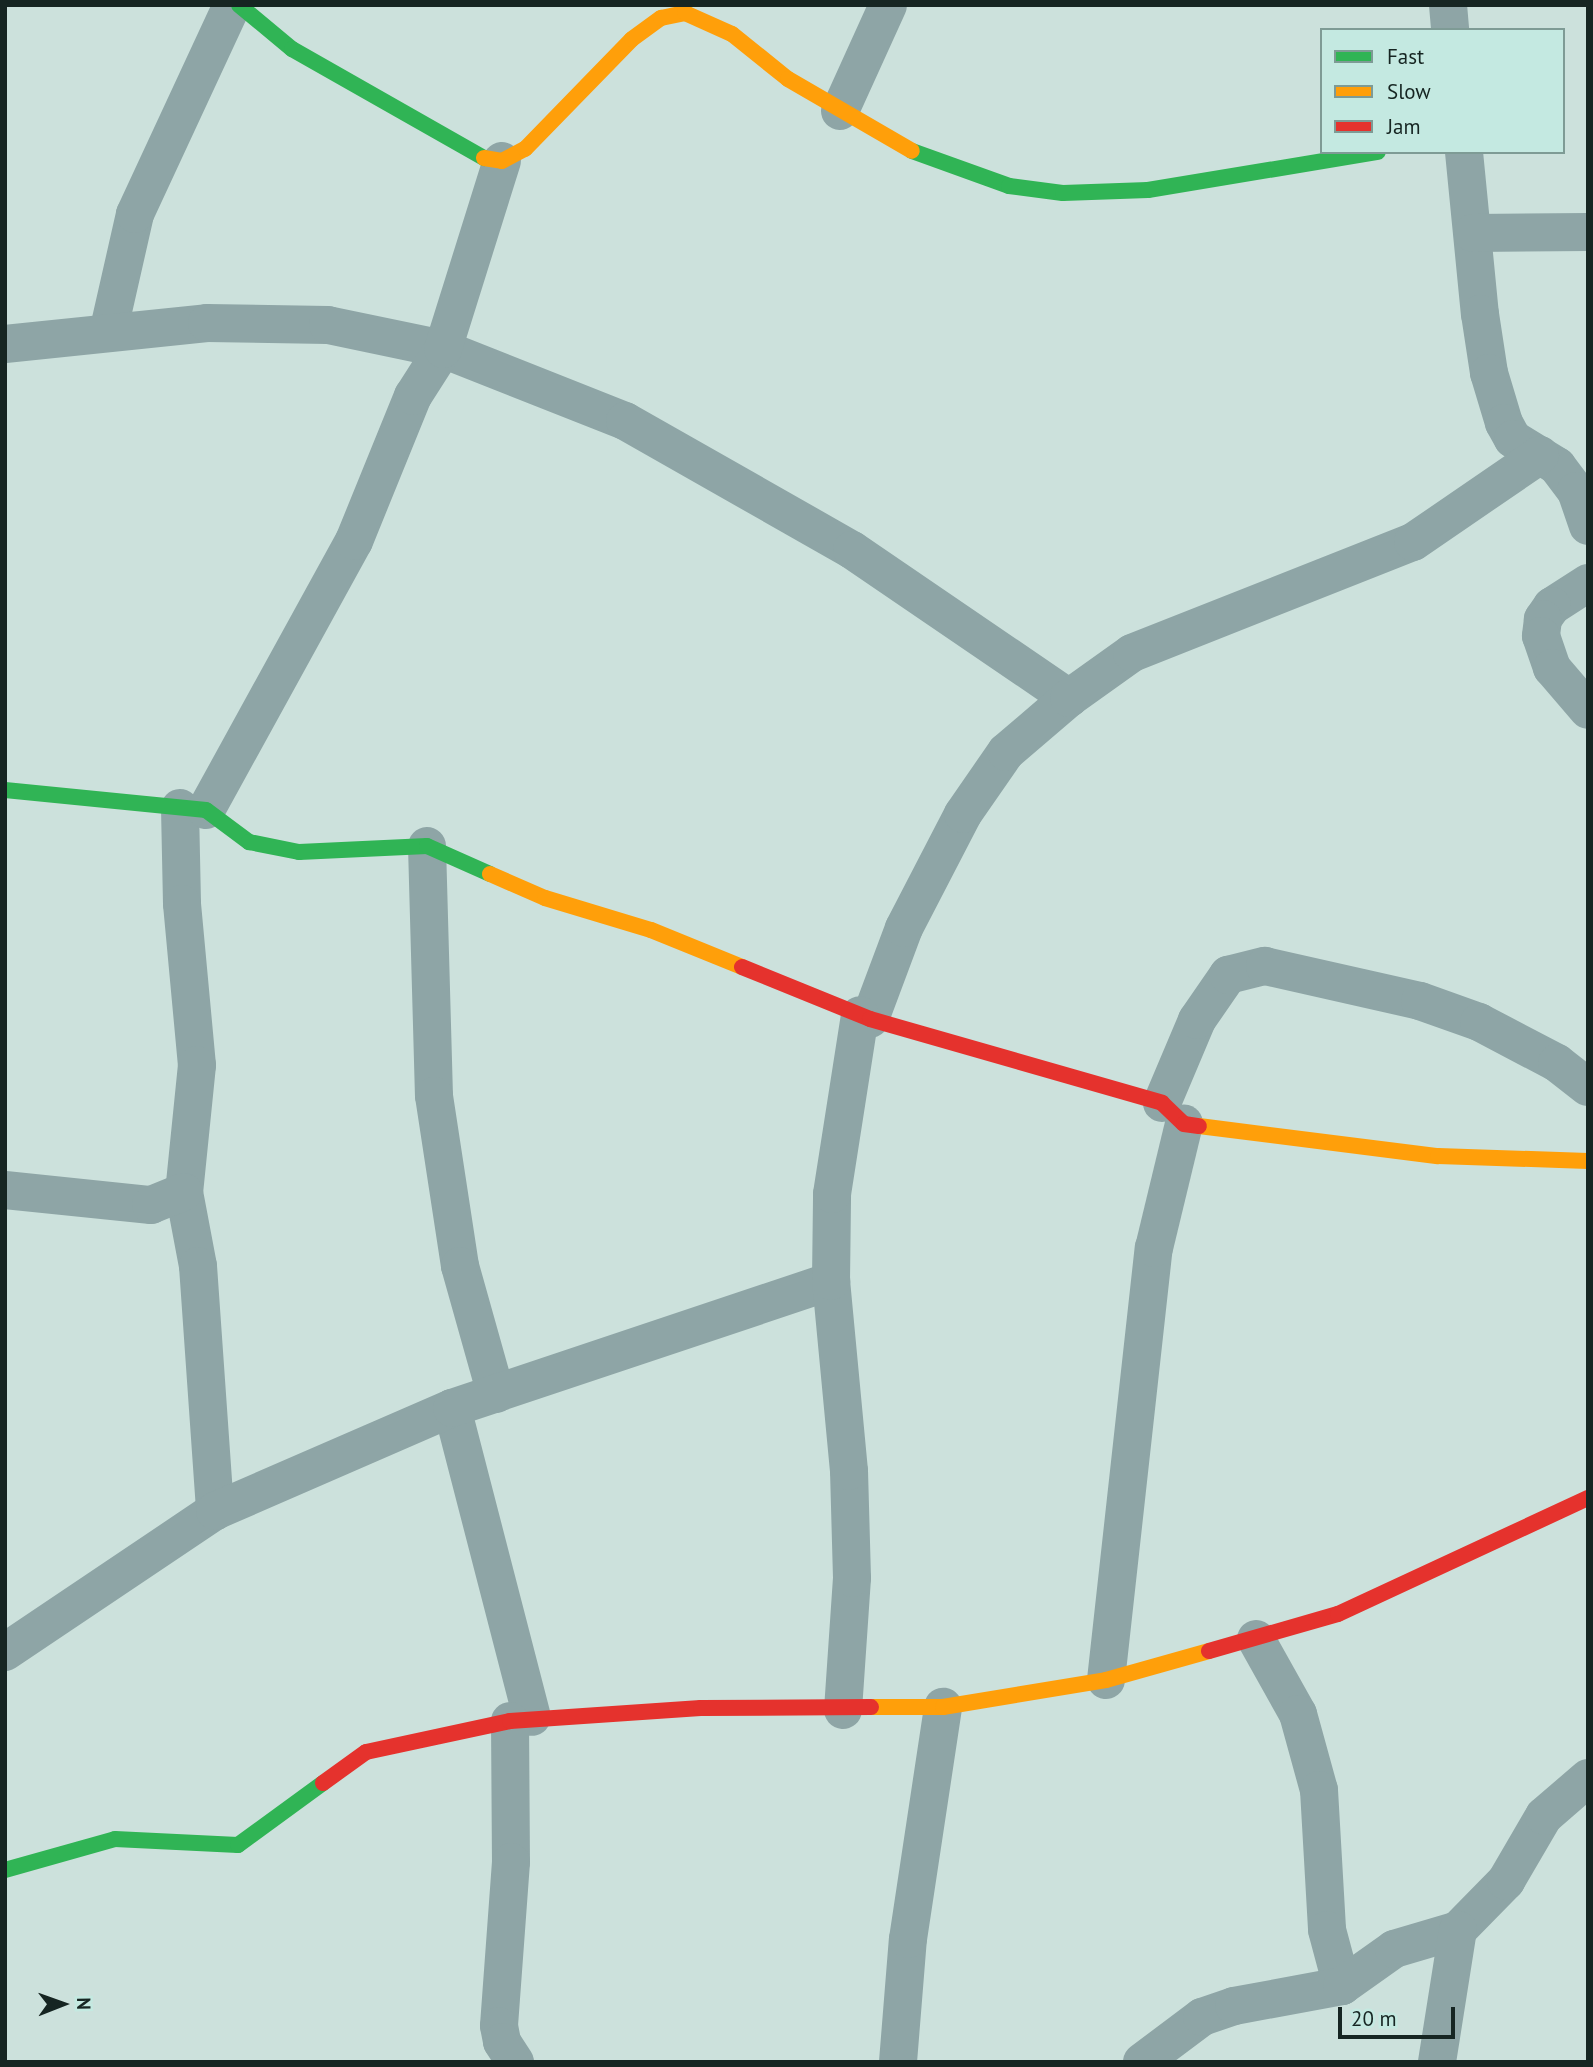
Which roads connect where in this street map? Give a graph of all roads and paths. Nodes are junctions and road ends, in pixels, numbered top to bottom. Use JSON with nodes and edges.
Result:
{"nodes":[{"id":1,"x":888,"y":5,"type":"edge"},
{"id":2,"x":1448,"y":5,"type":"edge"},
{"id":3,"x":244,"y":8,"type":"edge"},
{"id":4,"x":1450,"y":28,"type":"edge"},
{"id":5,"x":840,"y":111,"type":"junction"},
{"id":6,"x":1366,"y":154,"type":"edge"},
{"id":7,"x":1464,"y":154,"type":"edge"},
{"id":8,"x":502,"y":162,"type":"junction"},
{"id":9,"x":1588,"y":232,"type":"edge"},
{"id":10,"x":1472,"y":233,"type":"junction"},
{"id":11,"x":108,"y":333,"type":"junction"},
{"id":12,"x":5,"y":344,"type":"edge"},
{"id":13,"x":443,"y":349,"type":"junction"},
{"id":14,"x":1540,"y":455,"type":"junction"},
{"id":15,"x":1588,"y":526,"type":"edge"},
{"id":16,"x":1588,"y":583,"type":"edge"},
{"id":17,"x":1069,"y":698,"type":"junction"},
{"id":18,"x":1588,"y":710,"type":"edge"},
{"id":19,"x":5,"y":790,"type":"edge"},
{"id":20,"x":193,"y":809,"type":"junction"},
{"id":21,"x":427,"y":846,"type":"junction"},
{"id":22,"x":865,"y":1017,"type":"junction"},
{"id":23,"x":1588,"y":1087,"type":"edge"},
{"id":24,"x":1173,"y":1114,"type":"junction"},
{"id":25,"x":1588,"y":1161,"type":"edge"},
{"id":26,"x":5,"y":1190,"type":"edge"},
{"id":27,"x":184,"y":1192,"type":"junction"},
{"id":28,"x":831,"y":1281,"type":"junction"},
{"id":29,"x":496,"y":1394,"type":"junction"},
{"id":30,"x":452,"y":1408,"type":"junction"},
{"id":31,"x":1588,"y":1498,"type":"edge"},
{"id":32,"x":215,"y":1511,"type":"junction"},
{"id":33,"x":1256,"y":1639,"type":"junction"},
{"id":34,"x":5,"y":1652,"type":"edge"},
{"id":35,"x":1107,"y":1680,"type":"junction"},
{"id":36,"x":943,"y":1707,"type":"junction"},
{"id":37,"x":843,"y":1710,"type":"junction"},
{"id":38,"x":521,"y":1719,"type":"junction"},
{"id":39,"x":1588,"y":1778,"type":"edge"},
{"id":40,"x":5,"y":1870,"type":"edge"},
{"id":41,"x":1458,"y":1930,"type":"junction"},
{"id":42,"x":1342,"y":1986,"type":"junction"},
{"id":43,"x":515,"y":2062,"type":"edge"},
{"id":44,"x":898,"y":2062,"type":"edge"},
{"id":45,"x":1142,"y":2062,"type":"edge"},
{"id":46,"x":1437,"y":2062,"type":"edge"}],
"edges":[{"from":1,"to":5,"type":"street"},
{"from":2,"to":4,"type":"street"},
{"from":3,"to":8,"type":"street"},
{"from":3,"to":11,"type":"street"},
{"from":5,"to":6,"type":"street"},
{"from":5,"to":8,"type":"street"},
{"from":7,"to":10,"type":"street"},
{"from":8,"to":13,"type":"street"},
{"from":9,"to":10,"type":"street"},
{"from":10,"to":14,"type":"street"},
{"from":11,"to":12,"type":"street"},
{"from":11,"to":13,"type":"street"},
{"from":13,"to":17,"type":"street"},
{"from":13,"to":20,"type":"street"},
{"from":14,"to":15,"type":"street"},
{"from":14,"to":17,"type":"street"},
{"from":16,"to":18,"type":"street"},
{"from":17,"to":22,"type":"street"},
{"from":19,"to":20,"type":"street"},
{"from":20,"to":21,"type":"street"},
{"from":20,"to":27,"type":"street"},
{"from":21,"to":22,"type":"street"},
{"from":21,"to":29,"type":"street"},
{"from":22,"to":24,"type":"street"},
{"from":22,"to":28,"type":"street"},
{"from":23,"to":24,"type":"street"},
{"from":24,"to":25,"type":"street"},
{"from":24,"to":35,"type":"street"},
{"from":26,"to":27,"type":"street"},
{"from":27,"to":32,"type":"street"},
{"from":28,"to":29,"type":"street"},
{"from":28,"to":37,"type":"street"},
{"from":29,"to":30,"type":"street"},
{"from":30,"to":32,"type":"street"},
{"from":30,"to":38,"type":"street"},
{"from":31,"to":33,"type":"street"},
{"from":32,"to":34,"type":"street"},
{"from":33,"to":35,"type":"street"},
{"from":33,"to":42,"type":"street"},
{"from":35,"to":36,"type":"street"},
{"from":36,"to":37,"type":"street"},
{"from":36,"to":44,"type":"street"},
{"from":37,"to":38,"type":"street"},
{"from":38,"to":40,"type":"street"},
{"from":38,"to":43,"type":"street"},
{"from":39,"to":41,"type":"street"},
{"from":41,"to":42,"type":"street"},
{"from":41,"to":46,"type":"street"},
{"from":42,"to":45,"type":"street"}]}
